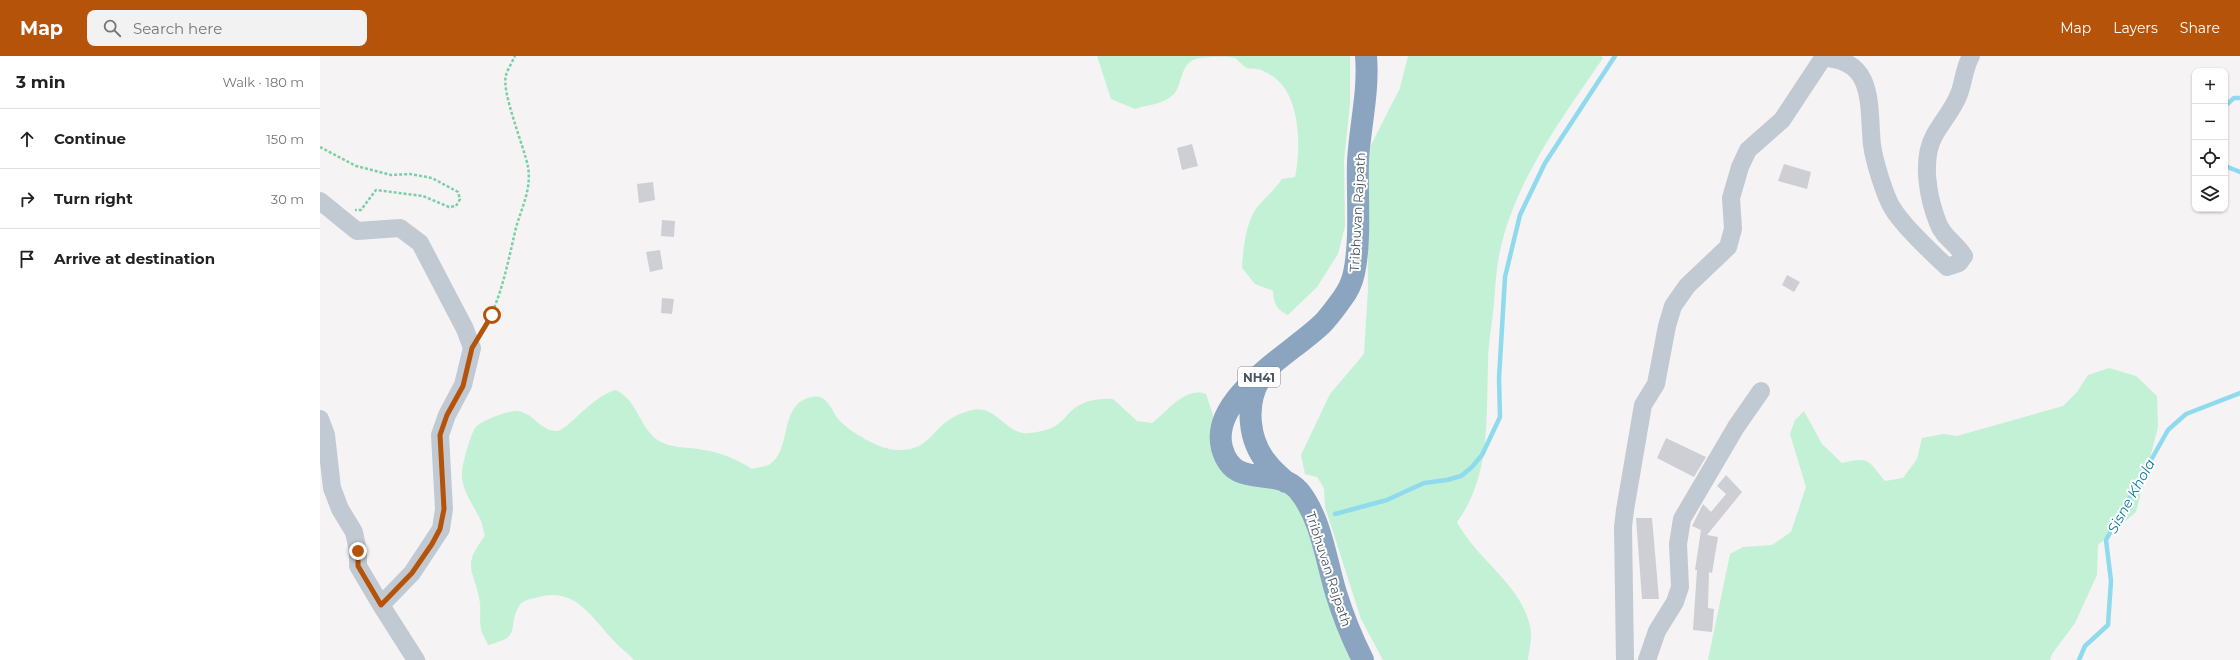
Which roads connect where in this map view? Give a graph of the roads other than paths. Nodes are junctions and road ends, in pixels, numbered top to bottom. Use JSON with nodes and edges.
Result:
{"nodes":[{"id":1,"x":1366,"y":56,"type":"edge"},
{"id":2,"x":1971,"y":56,"type":"edge"},
{"id":3,"x":327,"y":207,"type":"edge"},
{"id":4,"x":1264,"y":373,"type":"junction"},
{"id":5,"x":1761,"y":391,"type":"dead end"},
{"id":6,"x":320,"y":419,"type":"edge"},
{"id":7,"x":1286,"y":482,"type":"junction"},
{"id":8,"x":381,"y":605,"type":"junction"},
{"id":9,"x":416,"y":660,"type":"edge"},
{"id":10,"x":1363,"y":660,"type":"edge"},
{"id":11,"x":1625,"y":660,"type":"edge"},
{"id":12,"x":1647,"y":660,"type":"edge"}],
"edges":[{"from":1,"to":4,"type":"highway","name":"Tribhuvan Rajpath","number":"NH41"},
{"from":2,"to":11,"type":"street"},
{"from":3,"to":8,"type":"street"},
{"from":4,"to":7,"type":"highway"},
{"from":4,"to":7,"type":"highway","name":"Tribhuvan Rajpath","number":"NH41"},
{"from":5,"to":12,"type":"street"},
{"from":6,"to":8,"type":"street"},
{"from":7,"to":10,"type":"highway","name":"Tribhuvan Rajpath","number":"NH41"},
{"from":8,"to":9,"type":"street"}]}
